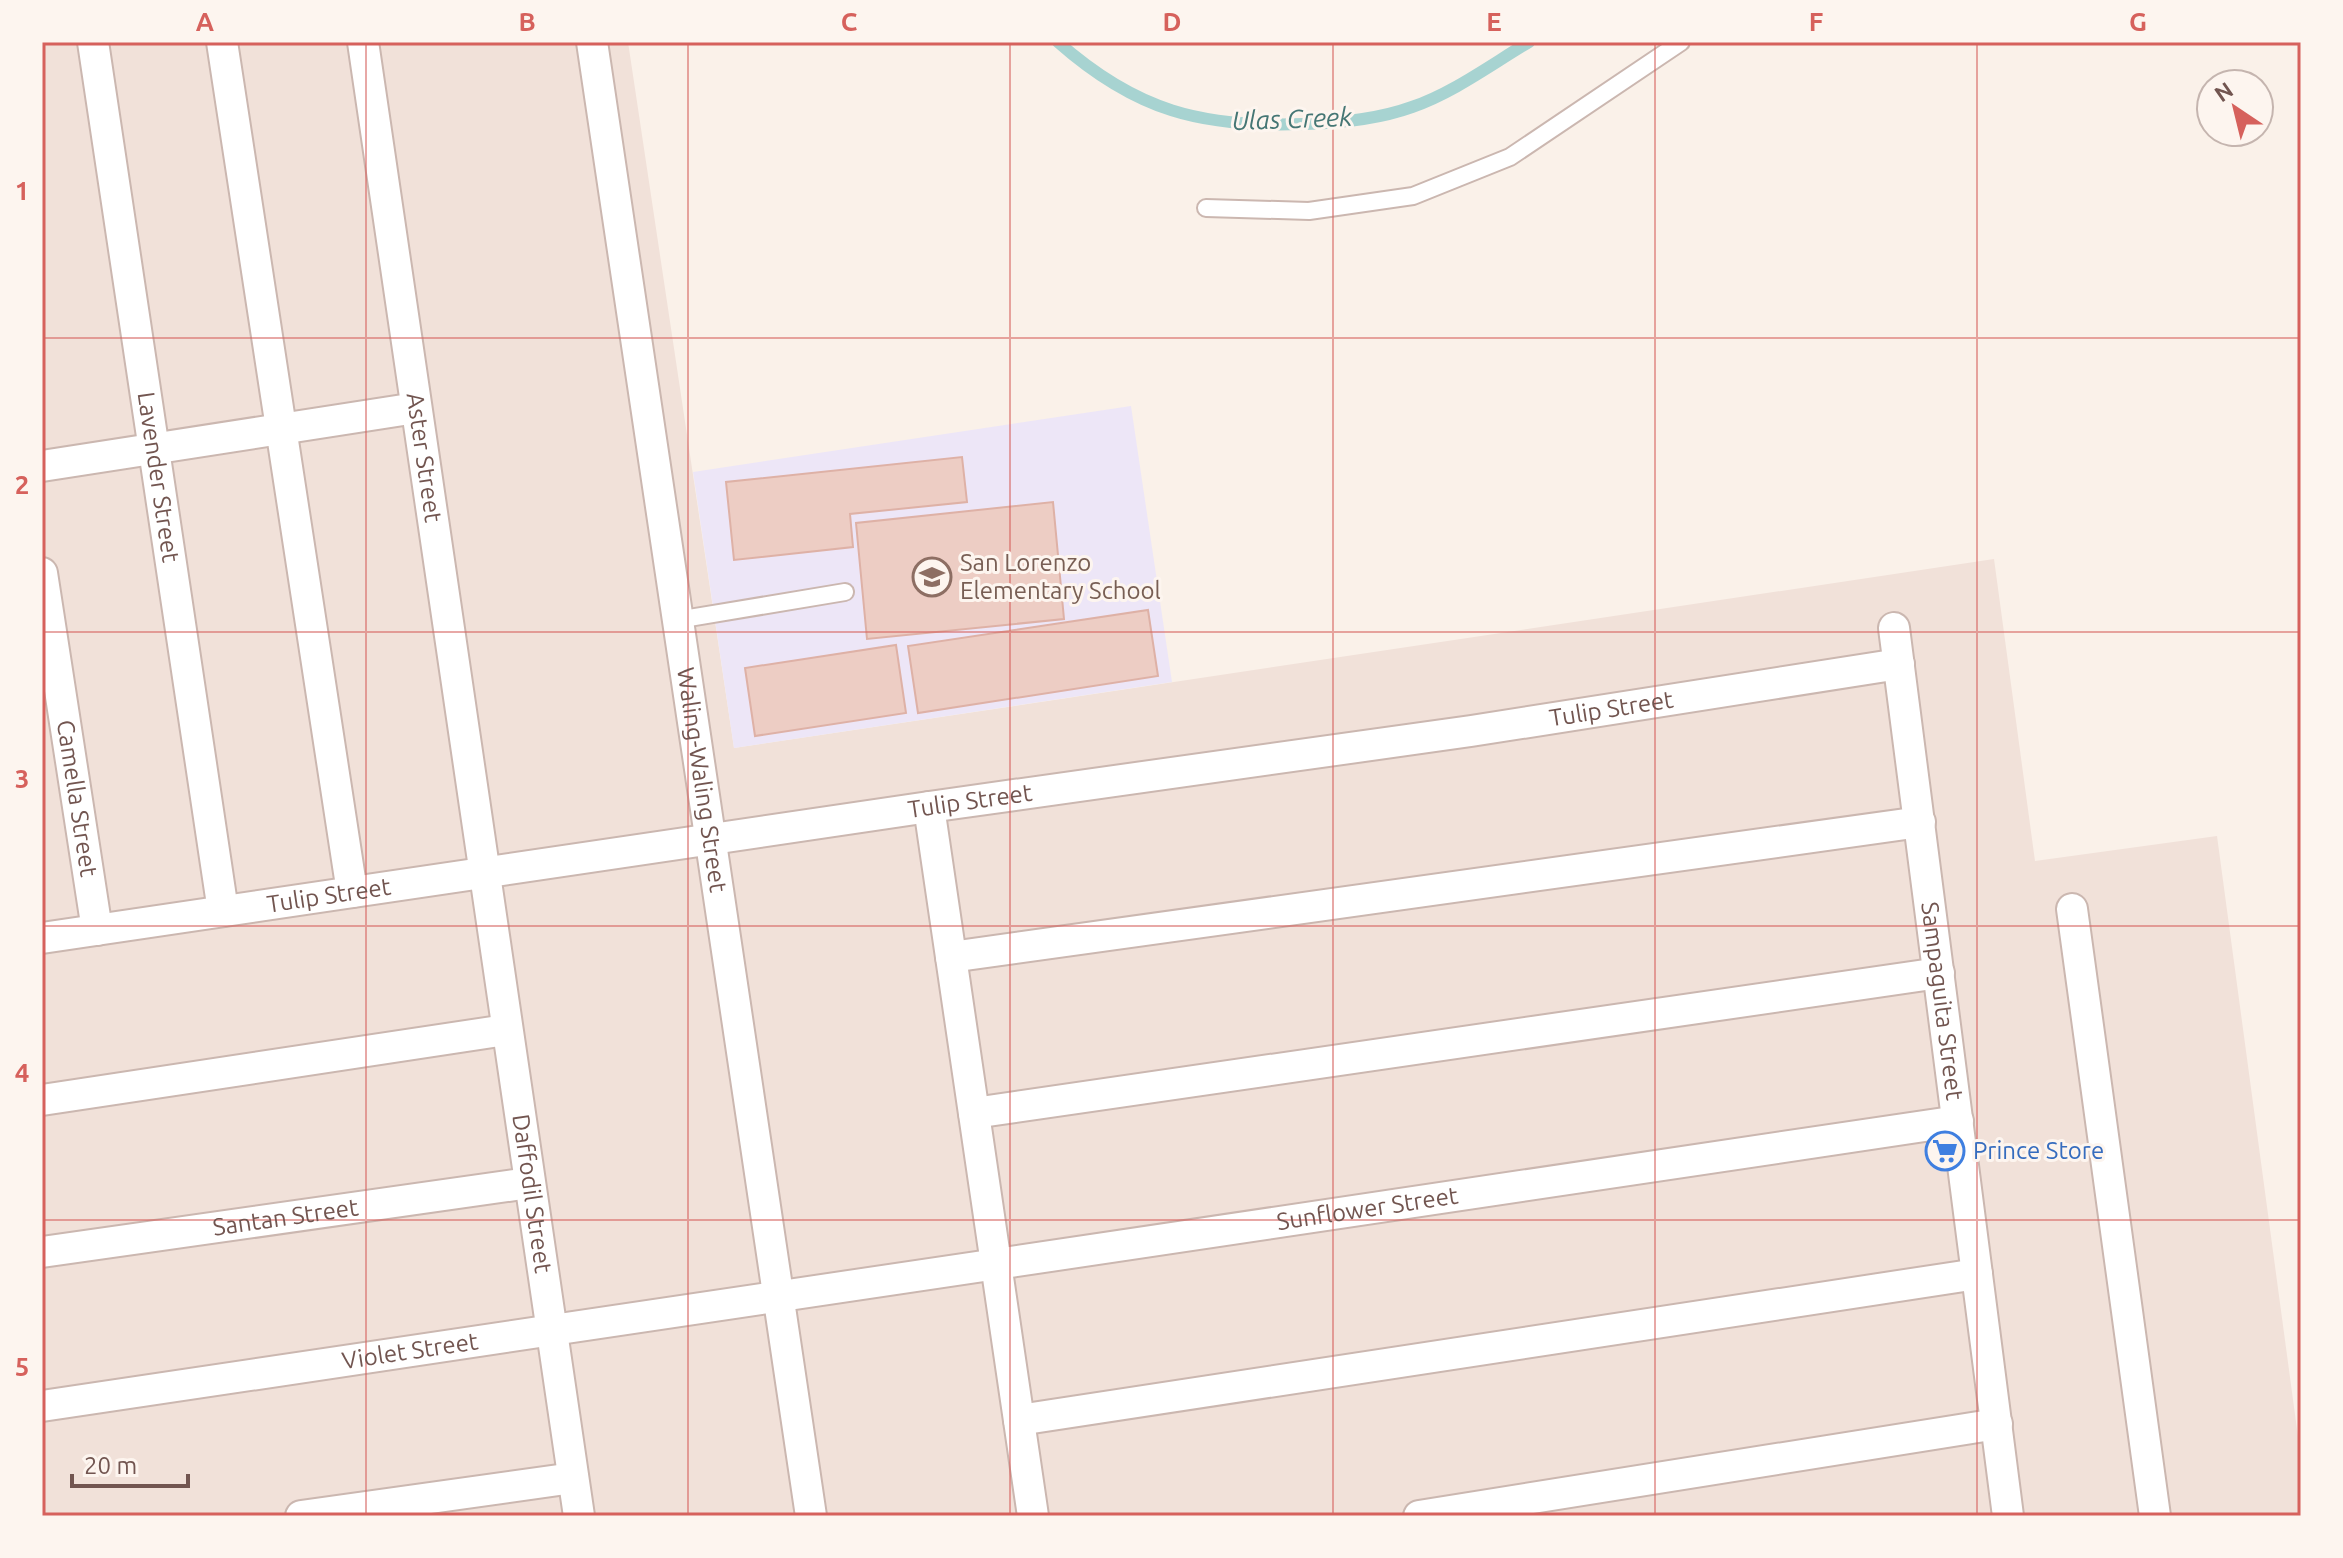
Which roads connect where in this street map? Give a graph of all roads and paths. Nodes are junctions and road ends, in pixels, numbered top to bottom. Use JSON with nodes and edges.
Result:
{"nodes":[{"id":1,"x":93,"y":42,"type":"edge"},
{"id":2,"x":222,"y":42,"type":"edge"},
{"id":3,"x":363,"y":42,"type":"edge"},
{"id":4,"x":592,"y":42,"type":"edge"},
{"id":5,"x":1681,"y":42,"type":"edge"},
{"id":6,"x":1206,"y":208,"type":"dead end"},
{"id":7,"x":416,"y":408,"type":"junction"},
{"id":8,"x":281,"y":429,"type":"junction"},
{"id":9,"x":154,"y":449,"type":"junction"},
{"id":10,"x":42,"y":466,"type":"edge"},
{"id":11,"x":42,"y":573,"type":"edge"},
{"id":12,"x":845,"y":592,"type":"dead end"},
{"id":13,"x":677,"y":620,"type":"junction"},
{"id":14,"x":1894,"y":628,"type":"dead end"},
{"id":15,"x":1899,"y":664,"type":"junction"},
{"id":16,"x":929,"y":807,"type":"junction"},
{"id":17,"x":1920,"y":822,"type":"junction"},
{"id":18,"x":710,"y":839,"type":"junction"},
{"id":19,"x":482,"y":873,"type":"junction"},
{"id":20,"x":352,"y":892,"type":"junction"},
{"id":21,"x":2072,"y":909,"type":"dead end"},
{"id":22,"x":223,"y":911,"type":"junction"},
{"id":23,"x":97,"y":930,"type":"junction"},
{"id":24,"x":42,"y":938,"type":"edge"},
{"id":25,"x":951,"y":957,"type":"junction"},
{"id":26,"x":1939,"y":973,"type":"junction"},
{"id":27,"x":506,"y":1030,"type":"junction"},
{"id":28,"x":42,"y":1100,"type":"edge"},
{"id":29,"x":974,"y":1113,"type":"junction"},
{"id":30,"x":1958,"y":1121,"type":"junction"},
{"id":31,"x":529,"y":1183,"type":"junction"},
{"id":32,"x":42,"y":1252,"type":"edge"},
{"id":33,"x":996,"y":1264,"type":"junction"},
{"id":34,"x":1977,"y":1274,"type":"junction"},
{"id":35,"x":778,"y":1297,"type":"junction"},
{"id":36,"x":551,"y":1330,"type":"junction"},
{"id":37,"x":42,"y":1406,"type":"edge"},
{"id":38,"x":1019,"y":1420,"type":"junction"},
{"id":39,"x":1997,"y":1424,"type":"junction"},
{"id":40,"x":573,"y":1478,"type":"junction"},
{"id":41,"x":301,"y":1516,"type":"edge"},
{"id":42,"x":579,"y":1516,"type":"edge"},
{"id":43,"x":811,"y":1516,"type":"edge"},
{"id":44,"x":1033,"y":1516,"type":"edge"},
{"id":45,"x":1419,"y":1516,"type":"edge"},
{"id":46,"x":2008,"y":1516,"type":"edge"},
{"id":47,"x":2155,"y":1516,"type":"edge"}],
"edges":[{"from":1,"to":9,"type":"street","name":"Lavender Street"},
{"from":2,"to":8,"type":"street"},
{"from":3,"to":7,"type":"street","name":"Aster Street"},
{"from":4,"to":13,"type":"street","name":"Waling-Waling Street"},
{"from":5,"to":6,"type":"lane"},
{"from":7,"to":8,"type":"street"},
{"from":7,"to":19,"type":"street","name":"Aster Street"},
{"from":8,"to":9,"type":"street"},
{"from":8,"to":20,"type":"street"},
{"from":9,"to":10,"type":"street"},
{"from":9,"to":22,"type":"street","name":"Lavender Street"},
{"from":11,"to":23,"type":"street","name":"Camella Street"},
{"from":12,"to":13,"type":"lane"},
{"from":13,"to":18,"type":"street","name":"Waling-Waling Street"},
{"from":14,"to":15,"type":"street","name":"Sampaguita Street"},
{"from":15,"to":16,"type":"street","name":"Tulip Street"},
{"from":15,"to":17,"type":"street","name":"Sampaguita Street"},
{"from":16,"to":18,"type":"street","name":"Tulip Street"},
{"from":16,"to":25,"type":"street"},
{"from":17,"to":25,"type":"street"},
{"from":17,"to":26,"type":"street","name":"Sampaguita Street"},
{"from":18,"to":19,"type":"street","name":"Tulip Street"},
{"from":18,"to":35,"type":"street","name":"Waling-Waling Street"},
{"from":19,"to":20,"type":"street","name":"Tulip Street"},
{"from":19,"to":27,"type":"street","name":"Daffodil Street"},
{"from":20,"to":22,"type":"street","name":"Tulip Street"},
{"from":21,"to":47,"type":"street"},
{"from":22,"to":23,"type":"street","name":"Tulip Street"},
{"from":23,"to":24,"type":"street","name":"Tulip Street"},
{"from":25,"to":29,"type":"street"},
{"from":26,"to":29,"type":"street"},
{"from":26,"to":30,"type":"street","name":"Sampaguita Street"},
{"from":27,"to":28,"type":"street"},
{"from":27,"to":31,"type":"street","name":"Daffodil Street"},
{"from":29,"to":33,"type":"street"},
{"from":30,"to":33,"type":"street","name":"Sunflower Street"},
{"from":30,"to":34,"type":"street","name":"Sampaguita Street"},
{"from":31,"to":32,"type":"street","name":"Santan Street"},
{"from":31,"to":36,"type":"street","name":"Daffodil Street"},
{"from":33,"to":35,"type":"street","name":"Sunflower Street"},
{"from":33,"to":38,"type":"street"},
{"from":34,"to":38,"type":"street"},
{"from":34,"to":39,"type":"street","name":"Sampaguita Street"},
{"from":35,"to":36,"type":"street","name":"Violet Street"},
{"from":35,"to":43,"type":"street","name":"Waling-Waling Street"},
{"from":36,"to":37,"type":"street","name":"Violet Street"},
{"from":36,"to":40,"type":"street","name":"Daffodil Street"},
{"from":38,"to":44,"type":"street"},
{"from":39,"to":45,"type":"street"},
{"from":39,"to":46,"type":"street","name":"Sampaguita Street"},
{"from":40,"to":41,"type":"street"},
{"from":40,"to":42,"type":"street","name":"Daffodil Street"}]}
